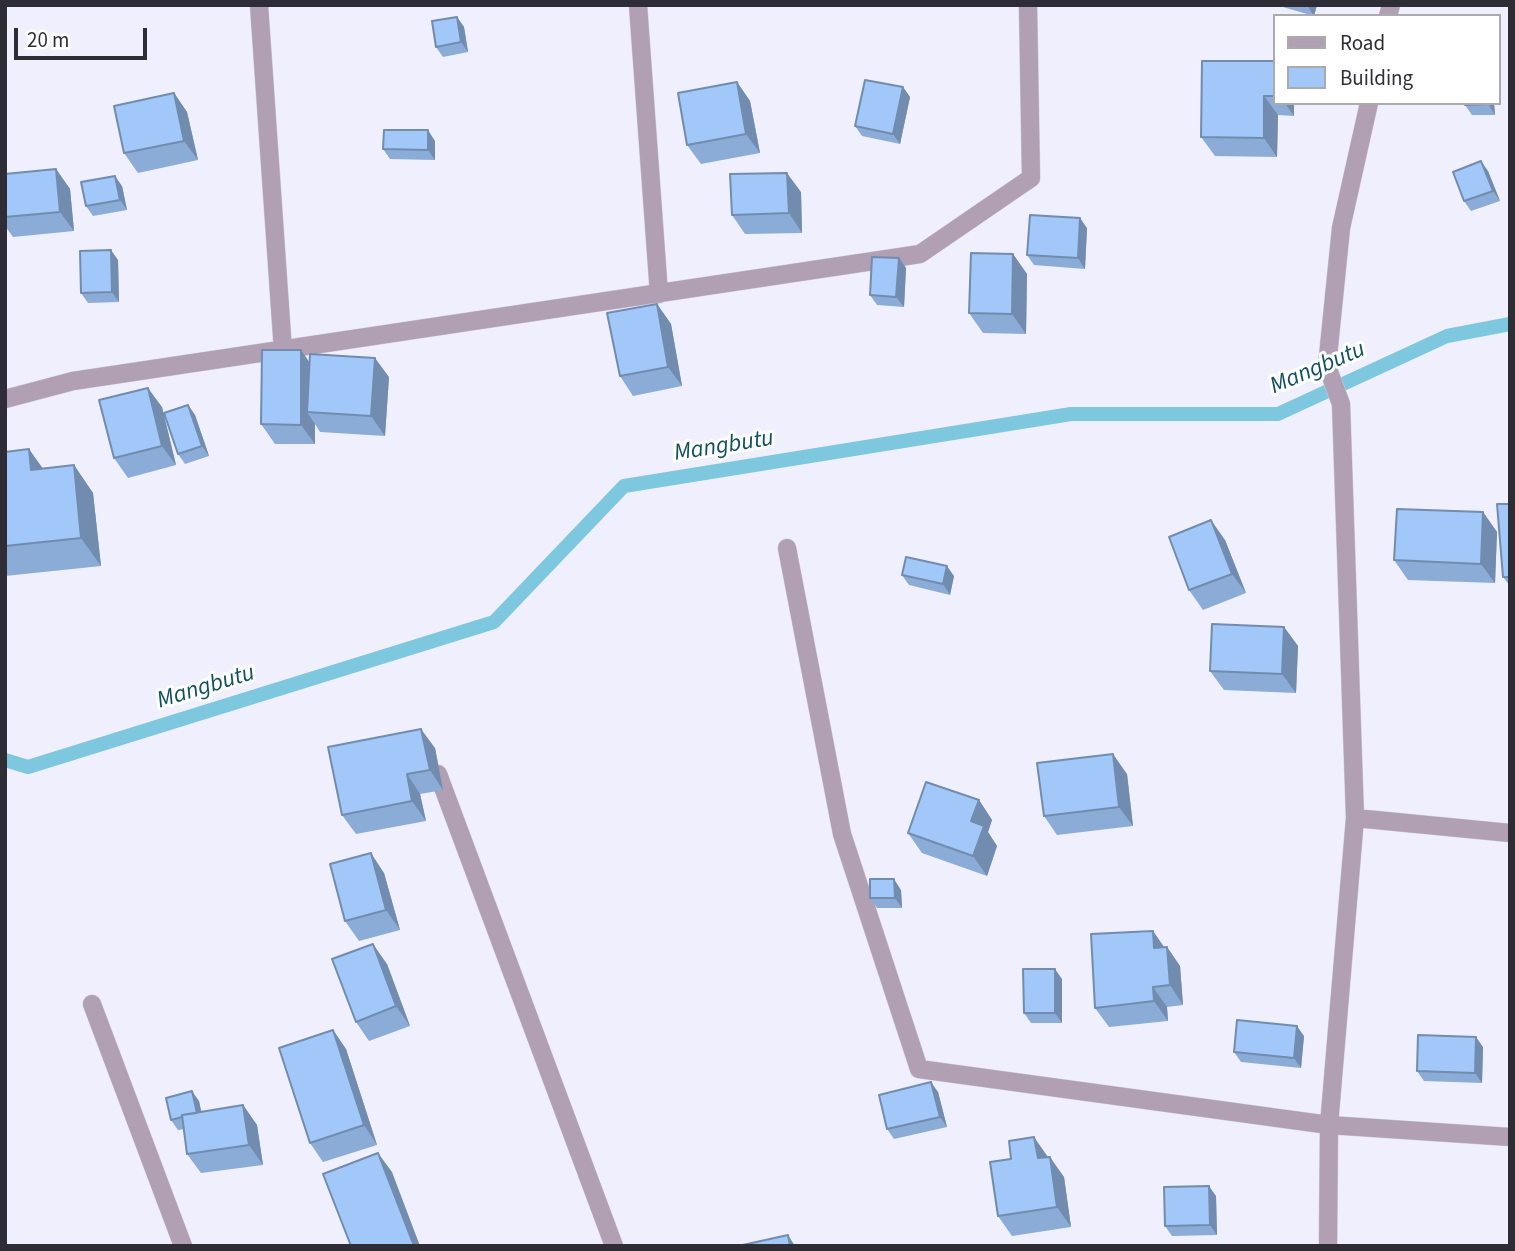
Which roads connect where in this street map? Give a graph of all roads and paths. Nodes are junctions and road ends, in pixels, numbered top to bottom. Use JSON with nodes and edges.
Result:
{"nodes":[{"id":1,"x":259,"y":5,"type":"edge"},
{"id":2,"x":638,"y":5,"type":"edge"},
{"id":3,"x":1028,"y":5,"type":"edge"},
{"id":4,"x":1369,"y":105,"type":"edge"},
{"id":5,"x":659,"y":294,"type":"junction"},
{"id":6,"x":283,"y":351,"type":"junction"},
{"id":7,"x":5,"y":398,"type":"edge"},
{"id":8,"x":788,"y":548,"type":"dead end"},
{"id":9,"x":438,"y":774,"type":"dead end"},
{"id":10,"x":1355,"y":818,"type":"junction"},
{"id":11,"x":1510,"y":833,"type":"edge"},
{"id":12,"x":92,"y":1004,"type":"dead end"},
{"id":13,"x":1329,"y":1125,"type":"junction"},
{"id":14,"x":1510,"y":1137,"type":"edge"},
{"id":15,"x":183,"y":1246,"type":"edge"},
{"id":16,"x":614,"y":1246,"type":"edge"},
{"id":17,"x":1328,"y":1246,"type":"edge"}],
"edges":[{"from":1,"to":6,"type":"street"},
{"from":2,"to":5,"type":"street"},
{"from":3,"to":5,"type":"street"},
{"from":4,"to":10,"type":"street"},
{"from":5,"to":6,"type":"street"},
{"from":6,"to":7,"type":"street"},
{"from":8,"to":13,"type":"street"},
{"from":9,"to":16,"type":"street"},
{"from":10,"to":11,"type":"street"},
{"from":10,"to":13,"type":"street"},
{"from":12,"to":15,"type":"street"},
{"from":13,"to":14,"type":"street"},
{"from":13,"to":17,"type":"street"}]}
